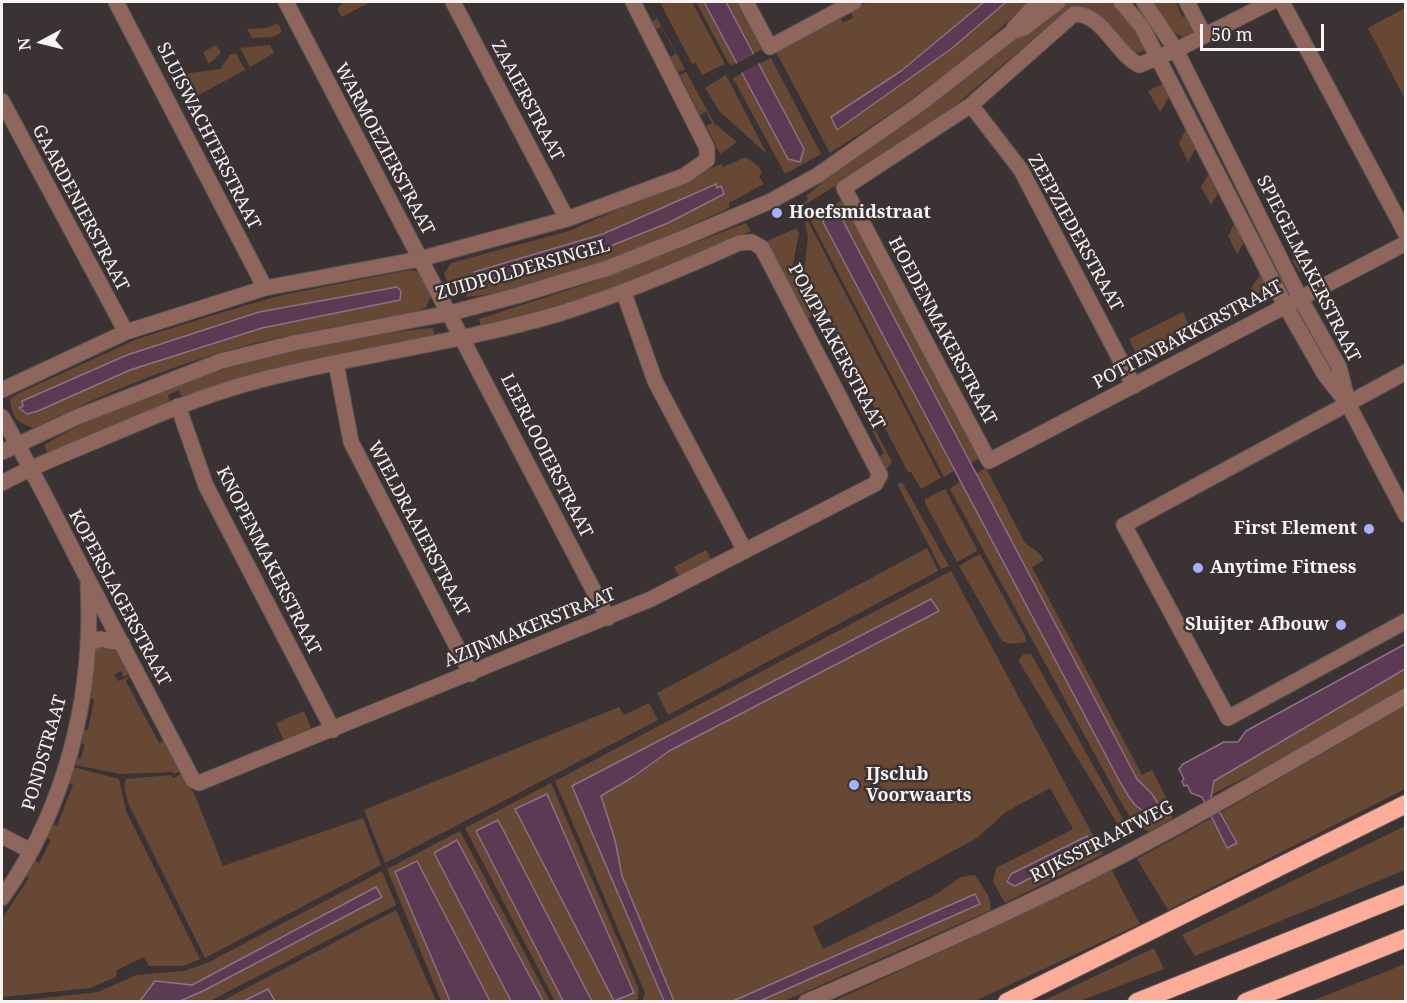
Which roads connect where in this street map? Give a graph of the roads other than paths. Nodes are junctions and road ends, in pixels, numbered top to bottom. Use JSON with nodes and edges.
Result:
{"nodes":[{"id":1,"x":116,"y":2,"type":"edge"},
{"id":2,"x":286,"y":2,"type":"edge"},
{"id":3,"x":453,"y":2,"type":"edge"},
{"id":4,"x":633,"y":2,"type":"edge"},
{"id":5,"x":746,"y":2,"type":"edge"},
{"id":6,"x":854,"y":2,"type":"edge"},
{"id":7,"x":1038,"y":2,"type":"edge"},
{"id":8,"x":1058,"y":2,"type":"edge"},
{"id":9,"x":1121,"y":2,"type":"edge"},
{"id":10,"x":1144,"y":2,"type":"edge"},
{"id":11,"x":1186,"y":2,"type":"edge"},
{"id":12,"x":1270,"y":2,"type":"edge"},
{"id":13,"x":1282,"y":2,"type":"edge"},
{"id":14,"x":1012,"y":32,"type":"junction"},
{"id":15,"x":1204,"y":35,"type":"junction"},
{"id":16,"x":1176,"y":50,"type":"junction"},
{"id":17,"x":1157,"y":58,"type":"junction"},
{"id":18,"x":2,"y":101,"type":"edge"},
{"id":19,"x":971,"y":105,"type":"junction"},
{"id":20,"x":567,"y":219,"type":"junction"},
{"id":21,"x":1406,"y":234,"type":"edge"},
{"id":22,"x":1406,"y":243,"type":"edge"},
{"id":23,"x":420,"y":259,"type":"junction"},
{"id":24,"x":266,"y":288,"type":"junction"},
{"id":25,"x":624,"y":293,"type":"junction"},
{"id":26,"x":1300,"y":298,"type":"junction"},
{"id":27,"x":1285,"y":305,"type":"junction"},
{"id":28,"x":450,"y":313,"type":"junction"},
{"id":29,"x":126,"y":333,"type":"junction"},
{"id":30,"x":463,"y":339,"type":"junction"},
{"id":31,"x":336,"y":363,"type":"junction"},
{"id":32,"x":1406,"y":372,"type":"edge"},
{"id":33,"x":1134,"y":386,"type":"junction"},
{"id":34,"x":2,"y":390,"type":"edge"},
{"id":35,"x":1348,"y":404,"type":"junction"},
{"id":36,"x":178,"y":406,"type":"junction"},
{"id":37,"x":2,"y":417,"type":"edge"},
{"id":38,"x":17,"y":443,"type":"junction"},
{"id":39,"x":2,"y":452,"type":"edge"},
{"id":40,"x":989,"y":461,"type":"joint"},
{"id":41,"x":30,"y":468,"type":"junction"},
{"id":42,"x":880,"y":475,"type":"joint"},
{"id":43,"x":2,"y":483,"type":"edge"},
{"id":44,"x":1406,"y":515,"type":"edge"},
{"id":45,"x":745,"y":551,"type":"junction"},
{"id":46,"x":87,"y":579,"type":"junction"},
{"id":47,"x":608,"y":618,"type":"junction"},
{"id":48,"x":1406,"y":621,"type":"edge"},
{"id":49,"x":122,"y":643,"type":"junction"},
{"id":50,"x":89,"y":644,"type":"junction"},
{"id":51,"x":471,"y":674,"type":"junction"},
{"id":52,"x":1406,"y":696,"type":"edge"},
{"id":53,"x":333,"y":730,"type":"junction"},
{"id":54,"x":187,"y":770,"type":"joint"},
{"id":55,"x":1406,"y":804,"type":"edge"},
{"id":56,"x":2,"y":836,"type":"edge"},
{"id":57,"x":31,"y":852,"type":"junction"},
{"id":58,"x":1406,"y":894,"type":"edge"},
{"id":59,"x":2,"y":898,"type":"edge"},
{"id":60,"x":1406,"y":938,"type":"edge"},
{"id":61,"x":806,"y":1002,"type":"edge"},
{"id":62,"x":1007,"y":1002,"type":"edge"},
{"id":63,"x":1137,"y":1002,"type":"edge"},
{"id":64,"x":1246,"y":1002,"type":"edge"}],
"edges":[{"from":1,"to":24,"type":"street","name":"SLUISWACHTERSTRAAT"},
{"from":2,"to":23,"type":"street","name":"WARMOEZIERSTRAAT"},
{"from":3,"to":20,"type":"street","name":"ZAAIERSTRAAT"},
{"from":4,"to":20,"type":"street","name":"ZUIDPOLDERSINGEL"},
{"from":5,"to":6,"type":"street"},
{"from":7,"to":14,"type":"street","name":"ZUIDPOLDERSINGEL"},
{"from":8,"to":14,"type":"street","name":"ZUIDPOLDERSINGEL"},
{"from":9,"to":17,"type":"street","name":"SPIEGELMAKERSTRAAT"},
{"from":10,"to":16,"type":"street","name":"SPIEGELMAKERSTRAAT"},
{"from":11,"to":15,"type":"street"},
{"from":12,"to":15,"type":"street"},
{"from":13,"to":21,"type":"street"},
{"from":14,"to":28,"type":"street","name":"ZUIDPOLDERSINGEL"},
{"from":15,"to":16,"type":"street"},
{"from":16,"to":17,"type":"street"},
{"from":16,"to":26,"type":"street","name":"SPIEGELMAKERSTRAAT"},
{"from":17,"to":19,"type":"street"},
{"from":17,"to":27,"type":"street","name":"SPIEGELMAKERSTRAAT"},
{"from":18,"to":29,"type":"street","name":"GAARDENIERSTRAAT"},
{"from":19,"to":33,"type":"street","name":"ZEEPZIEDERSTRAAT"},
{"from":19,"to":40,"type":"street","name":"HOEDENMAKERSTRAAT"},
{"from":20,"to":23,"type":"street","name":"ZUIDPOLDERSINGEL"},
{"from":22,"to":26,"type":"street","name":"POTTENBAKKERSTRAAT"},
{"from":23,"to":24,"type":"street","name":"ZUIDPOLDERSINGEL"},
{"from":23,"to":28,"type":"street","name":"WARMOEZIERSTRAAT"},
{"from":24,"to":29,"type":"street","name":"ZUIDPOLDERSINGEL"},
{"from":25,"to":30,"type":"street"},
{"from":25,"to":42,"type":"street","name":"POMPMAKERSTRAAT"},
{"from":25,"to":45,"type":"street"},
{"from":26,"to":27,"type":"street","name":"POTTENBAKKERSTRAAT"},
{"from":26,"to":35,"type":"street","name":"SPIEGELMAKERSTRAAT"},
{"from":27,"to":33,"type":"street","name":"POTTENBAKKERSTRAAT"},
{"from":27,"to":35,"type":"street","name":"SPIEGELMAKERSTRAAT"},
{"from":28,"to":30,"type":"street","name":"LEERLOOIERSTRAAT"},
{"from":28,"to":38,"type":"street","name":"ZUIDPOLDERSINGEL"},
{"from":29,"to":34,"type":"street","name":"ZUIDPOLDERSINGEL"},
{"from":30,"to":31,"type":"street"},
{"from":30,"to":47,"type":"street","name":"LEERLOOIERSTRAAT"},
{"from":31,"to":36,"type":"street"},
{"from":31,"to":51,"type":"street","name":"WIELDRAAIERSTRAAT"},
{"from":32,"to":35,"type":"street"},
{"from":33,"to":40,"type":"street","name":"POTTENBAKKERSTRAAT"},
{"from":35,"to":44,"type":"street"},
{"from":35,"to":48,"type":"street"},
{"from":36,"to":41,"type":"street"},
{"from":36,"to":53,"type":"street","name":"KNOPENMAKERSTRAAT"},
{"from":37,"to":38,"type":"street","name":"KOPERSLAGERSTRAAT"},
{"from":38,"to":39,"type":"street","name":"ZUIDPOLDERSINGEL"},
{"from":38,"to":41,"type":"street","name":"KOPERSLAGERSTRAAT"},
{"from":41,"to":43,"type":"street"},
{"from":41,"to":46,"type":"street","name":"KOPERSLAGERSTRAAT"},
{"from":42,"to":45,"type":"street","name":"AZIJNMAKERSTRAAT"},
{"from":45,"to":47,"type":"street","name":"AZIJNMAKERSTRAAT"},
{"from":46,"to":49,"type":"street","name":"KOPERSLAGERSTRAAT"},
{"from":46,"to":50,"type":"street","name":"PONDSTRAAT"},
{"from":47,"to":51,"type":"street","name":"AZIJNMAKERSTRAAT"},
{"from":49,"to":50,"type":"street"},
{"from":49,"to":54,"type":"street","name":"KOPERSLAGERSTRAAT"},
{"from":50,"to":57,"type":"street","name":"PONDSTRAAT"},
{"from":51,"to":53,"type":"street","name":"AZIJNMAKERSTRAAT"},
{"from":52,"to":61,"type":"street","name":"RIJKSSTRAATWEG"},
{"from":53,"to":54,"type":"street","name":"AZIJNMAKERSTRAAT"},
{"from":55,"to":62,"type":"highway"},
{"from":56,"to":57,"type":"street"},
{"from":57,"to":59,"type":"street","name":"PONDSTRAAT"},
{"from":58,"to":63,"type":"highway"},
{"from":60,"to":64,"type":"highway"}]}
